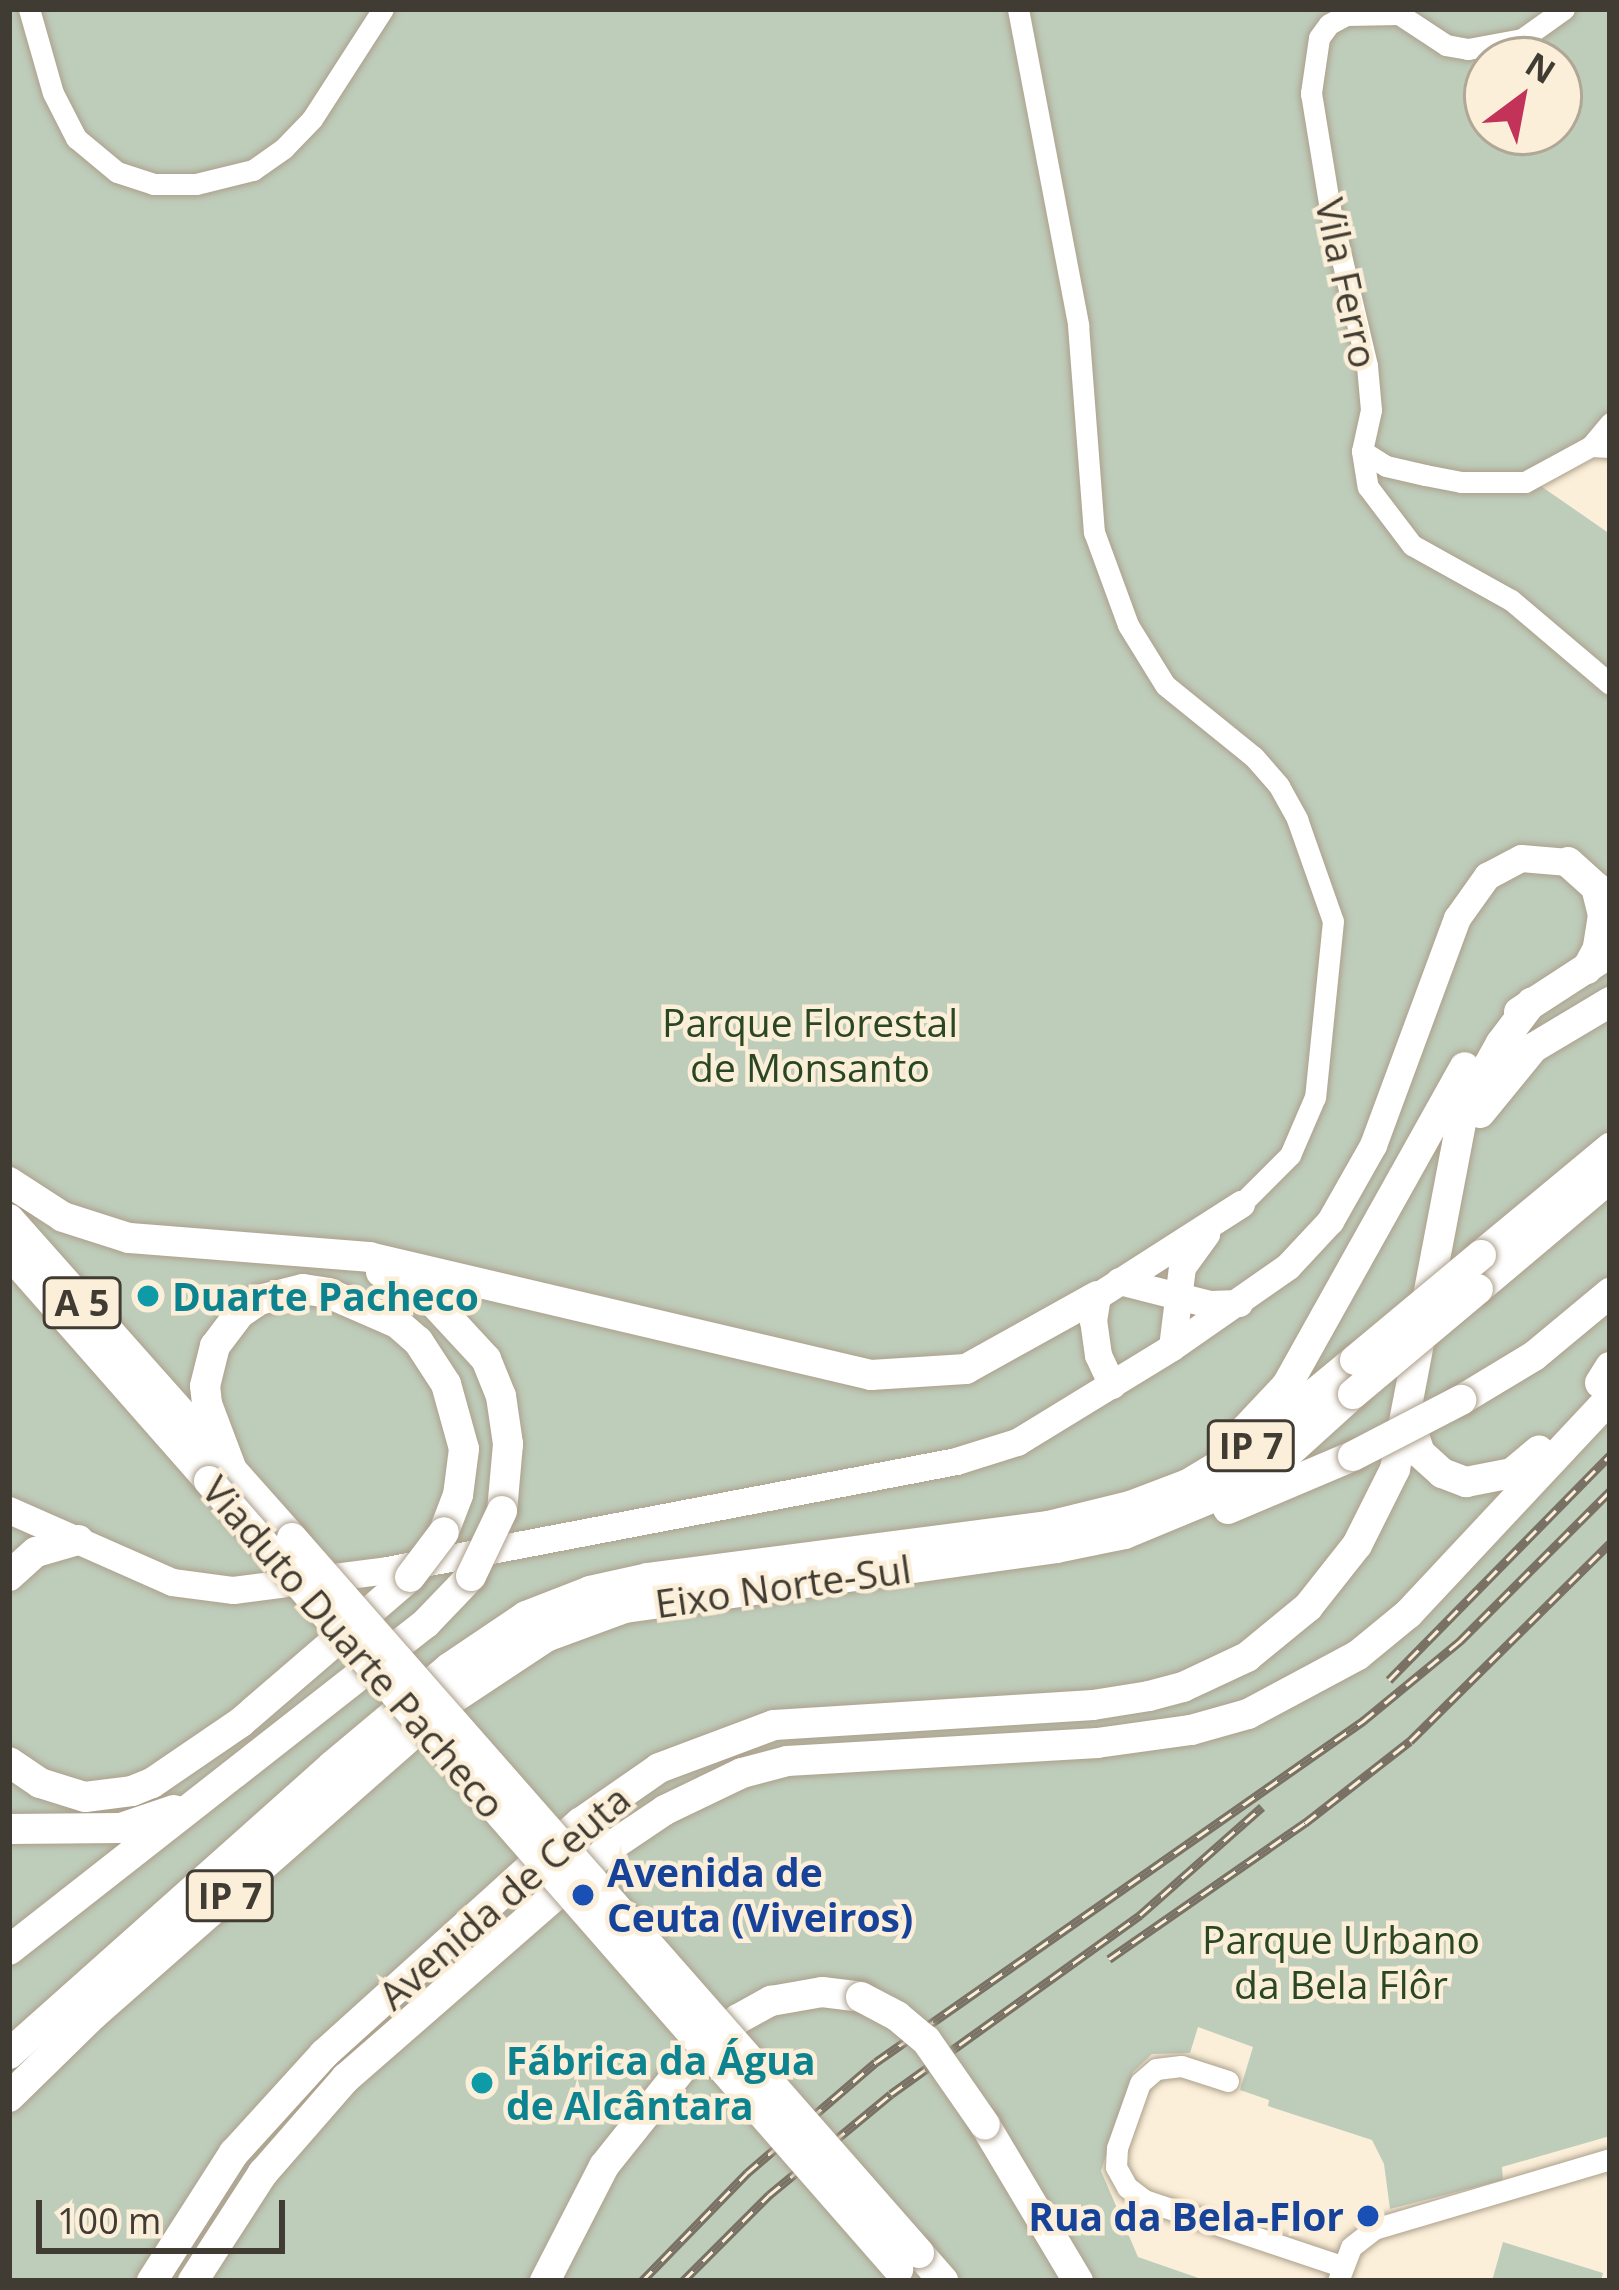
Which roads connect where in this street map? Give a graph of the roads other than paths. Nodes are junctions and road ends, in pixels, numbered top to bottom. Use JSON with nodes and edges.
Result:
{"nodes":[{"id":1,"x":29,"y":9,"type":"edge"},
{"id":2,"x":383,"y":9,"type":"edge"},
{"id":3,"x":1018,"y":9,"type":"edge"},
{"id":4,"x":1564,"y":9,"type":"edge"},
{"id":5,"x":1610,"y":423,"type":"edge"},
{"id":6,"x":1600,"y":447,"type":"edge"},
{"id":7,"x":1362,"y":451,"type":"junction"},
{"id":8,"x":1610,"y":684,"type":"edge"},
{"id":9,"x":1568,"y":862,"type":"junction"},
{"id":10,"x":1610,"y":874,"type":"edge"},
{"id":11,"x":1599,"y":961,"type":"edge"},
{"id":12,"x":1532,"y":1002,"type":"junction"},
{"id":13,"x":1610,"y":1002,"type":"edge"},
{"id":14,"x":1610,"y":1148,"type":"edge"},
{"id":15,"x":1453,"y":1150,"type":"junction"},
{"id":16,"x":1610,"y":1178,"type":"edge"},
{"id":17,"x":9,"y":1182,"type":"edge"},
{"id":18,"x":1240,"y":1204,"type":"junction"},
{"id":19,"x":9,"y":1219,"type":"edge"},
{"id":20,"x":283,"y":1248,"type":"junction"},
{"id":21,"x":9,"y":1253,"type":"edge"},
{"id":22,"x":9,"y":1267,"type":"edge"},
{"id":23,"x":1108,"y":1289,"type":"junction"},
{"id":24,"x":1610,"y":1293,"type":"edge"},
{"id":25,"x":1177,"y":1294,"type":"junction"},
{"id":26,"x":1239,"y":1303,"type":"junction"},
{"id":27,"x":1172,"y":1347,"type":"junction"},
{"id":28,"x":95,"y":1351,"type":"junction"},
{"id":29,"x":1608,"y":1380,"type":"edge"},
{"id":30,"x":1112,"y":1384,"type":"junction"},
{"id":31,"x":1406,"y":1408,"type":"junction"},
{"id":32,"x":1610,"y":1419,"type":"edge"},
{"id":33,"x":230,"y":1480,"type":"junction"},
{"id":34,"x":9,"y":1510,"type":"edge"},
{"id":35,"x":1138,"y":1516,"type":"junction"},
{"id":36,"x":79,"y":1540,"type":"junction"},
{"id":37,"x":1460,"y":1560,"type":"junction"},
{"id":38,"x":9,"y":1576,"type":"edge"},
{"id":39,"x":1094,"y":1705,"type":"junction"},
{"id":40,"x":823,"y":1718,"type":"junction"},
{"id":41,"x":1097,"y":1743,"type":"junction"},
{"id":42,"x":828,"y":1756,"type":"junction"},
{"id":43,"x":9,"y":1762,"type":"edge"},
{"id":44,"x":215,"y":1790,"type":"junction"},
{"id":45,"x":9,"y":1829,"type":"edge"},
{"id":46,"x":9,"y":1950,"type":"edge"},
{"id":47,"x":9,"y":2054,"type":"edge"},
{"id":48,"x":1228,"y":2081,"type":"dead end"},
{"id":49,"x":9,"y":2097,"type":"edge"},
{"id":50,"x":1610,"y":2159,"type":"edge"},
{"id":51,"x":908,"y":2268,"type":"edge"},
{"id":52,"x":1339,"y":2273,"type":"edge"},
{"id":53,"x":160,"y":2279,"type":"edge"},
{"id":54,"x":193,"y":2281,"type":"edge"},
{"id":55,"x":545,"y":2281,"type":"edge"},
{"id":56,"x":943,"y":2281,"type":"edge"},
{"id":57,"x":1078,"y":2281,"type":"edge"}],
"edges":[{"from":1,"to":2,"type":"street"},
{"from":3,"to":18,"type":"street"},
{"from":4,"to":7,"type":"street","name":"Vila Ferro"},
{"from":5,"to":6,"type":"street"},
{"from":6,"to":7,"type":"street"},
{"from":7,"to":8,"type":"street","name":"Vila Ferro"},
{"from":9,"to":10,"type":"highway"},
{"from":9,"to":11,"type":"highway"},
{"from":9,"to":26,"type":"main road"},
{"from":11,"to":12,"type":"highway"},
{"from":12,"to":15,"type":"highway","name":"Avenida de Ceuta"},
{"from":12,"to":35,"type":"highway"},
{"from":13,"to":15,"type":"highway"},
{"from":14,"to":35,"type":"highway","name":"Eixo Norte-Sul","number":"IP 7","bridge":true},
{"from":15,"to":31,"type":"highway","name":"Avenida de Ceuta"},
{"from":16,"to":35,"type":"highway","name":"Eixo Norte-Sul","number":"IP 7","bridge":true},
{"from":17,"to":20,"type":"highway"},
{"from":18,"to":23,"type":"main road"},
{"from":18,"to":25,"type":"main road"},
{"from":19,"to":33,"type":"highway","name":"Viaduto Duarte Pacheco","number":"A 5"},
{"from":20,"to":23,"type":"highway"},
{"from":20,"to":44,"type":"highway","bridge":true},
{"from":21,"to":28,"type":"highway","number":"A 5"},
{"from":22,"to":28,"type":"highway"},
{"from":23,"to":25,"type":"main road"},
{"from":23,"to":30,"type":"main road"},
{"from":24,"to":35,"type":"highway","bridge":true},
{"from":25,"to":26,"type":"main road"},
{"from":25,"to":27,"type":"main road"},
{"from":26,"to":27,"type":"main road"},
{"from":27,"to":30,"type":"main road"},
{"from":28,"to":33,"type":"highway","name":"Viaduto Duarte Pacheco"},
{"from":29,"to":31,"type":"highway"},
{"from":29,"to":37,"type":"highway"},
{"from":30,"to":36,"type":"main road"},
{"from":31,"to":39,"type":"highway","name":"Avenida de Ceuta"},
{"from":32,"to":37,"type":"highway"},
{"from":33,"to":43,"type":"highway","bridge":true},
{"from":33,"to":51,"type":"highway","name":"Viaduto Duarte Pacheco","bridge":true},
{"from":34,"to":36,"type":"main road"},
{"from":35,"to":47,"type":"highway","name":"Eixo Norte-Sul","number":"IP 7"},
{"from":35,"to":49,"type":"highway","name":"Eixo Norte-Sul","number":"IP 7"},
{"from":36,"to":38,"type":"highway"},
{"from":37,"to":41,"type":"highway","name":"Avenida de Ceuta"},
{"from":39,"to":40,"type":"highway","name":"Avenida de Ceuta"},
{"from":39,"to":41,"type":"highway"},
{"from":40,"to":42,"type":"highway"},
{"from":40,"to":53,"type":"highway","name":"Avenida de Ceuta"},
{"from":41,"to":42,"type":"highway","name":"Avenida de Ceuta"},
{"from":42,"to":54,"type":"highway","name":"Avenida de Ceuta"},
{"from":44,"to":45,"type":"highway"},
{"from":44,"to":46,"type":"highway"},
{"from":48,"to":52,"type":"street"},
{"from":50,"to":52,"type":"street"},
{"from":51,"to":56,"type":"highway","name":"Viaduto Duarte Pacheco"},
{"from":55,"to":57,"type":"highway","bridge":true}]}
